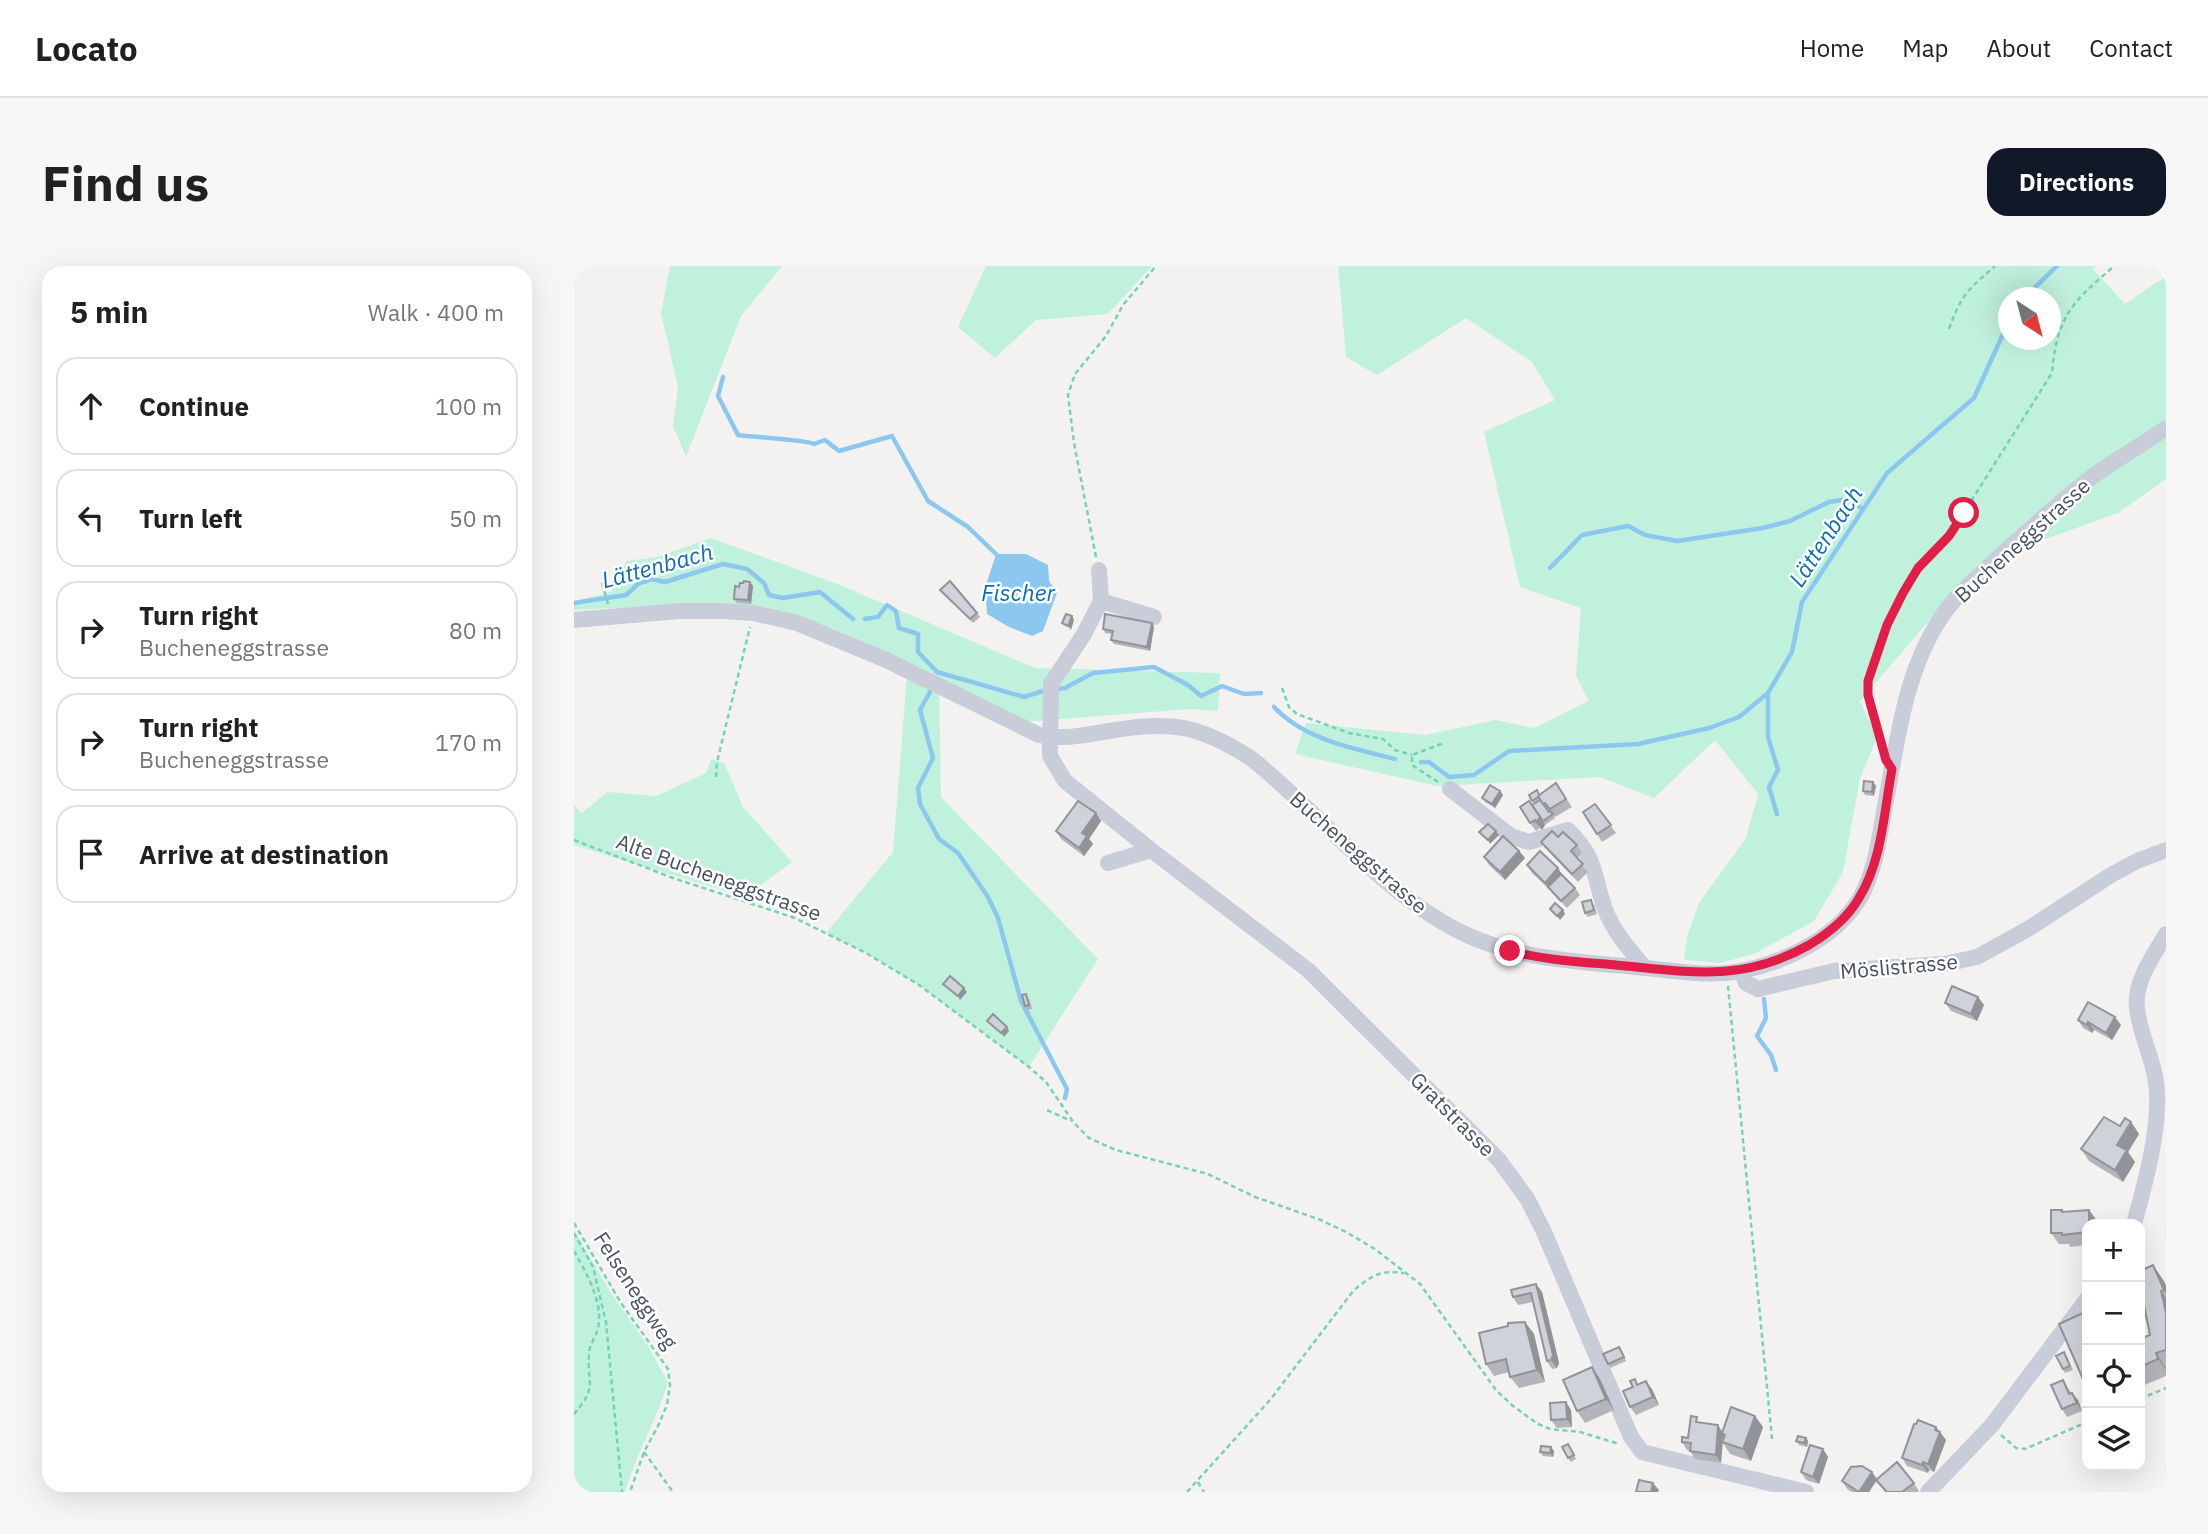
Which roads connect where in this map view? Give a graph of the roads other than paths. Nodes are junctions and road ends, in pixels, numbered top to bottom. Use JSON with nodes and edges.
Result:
{"nodes":[{"id":1,"x":2166,"y":428,"type":"edge"},
{"id":2,"x":1099,"y":570,"type":"road end"},
{"id":3,"x":1101,"y":601,"type":"junction"},
{"id":4,"x":1154,"y":617,"type":"dead end"},
{"id":5,"x":574,"y":620,"type":"edge"},
{"id":6,"x":1049,"y":737,"type":"junction"},
{"id":7,"x":1450,"y":789,"type":"road end"},
{"id":8,"x":1151,"y":850,"type":"junction"},
{"id":9,"x":2166,"y":850,"type":"edge"},
{"id":10,"x":1108,"y":863,"type":"dead end"},
{"id":11,"x":2166,"y":934,"type":"edge"},
{"id":12,"x":1645,"y":968,"type":"junction"},
{"id":13,"x":1734,"y":972,"type":"junction"},
{"id":14,"x":2135,"y":1219,"type":"edge"},
{"id":15,"x":2082,"y":1305,"type":"edge"},
{"id":16,"x":1806,"y":1492,"type":"edge"},
{"id":17,"x":1928,"y":1492,"type":"edge"}],
"edges":[{"from":1,"to":13,"type":"street","name":"Bucheneggstrasse"},
{"from":2,"to":3,"type":"street"},
{"from":3,"to":4,"type":"street"},
{"from":3,"to":6,"type":"street","name":"Gratstrasse"},
{"from":5,"to":6,"type":"street","name":"Bucheneggstrasse"},
{"from":6,"to":8,"type":"street","name":"Gratstrasse"},
{"from":6,"to":12,"type":"street","name":"Bucheneggstrasse"},
{"from":7,"to":12,"type":"street"},
{"from":8,"to":10,"type":"street"},
{"from":8,"to":16,"type":"street","name":"Gratstrasse"},
{"from":9,"to":13,"type":"street","name":"Möslistrasse"},
{"from":11,"to":14,"type":"street"},
{"from":12,"to":13,"type":"street","name":"Bucheneggstrasse"},
{"from":15,"to":17,"type":"street"}]}
